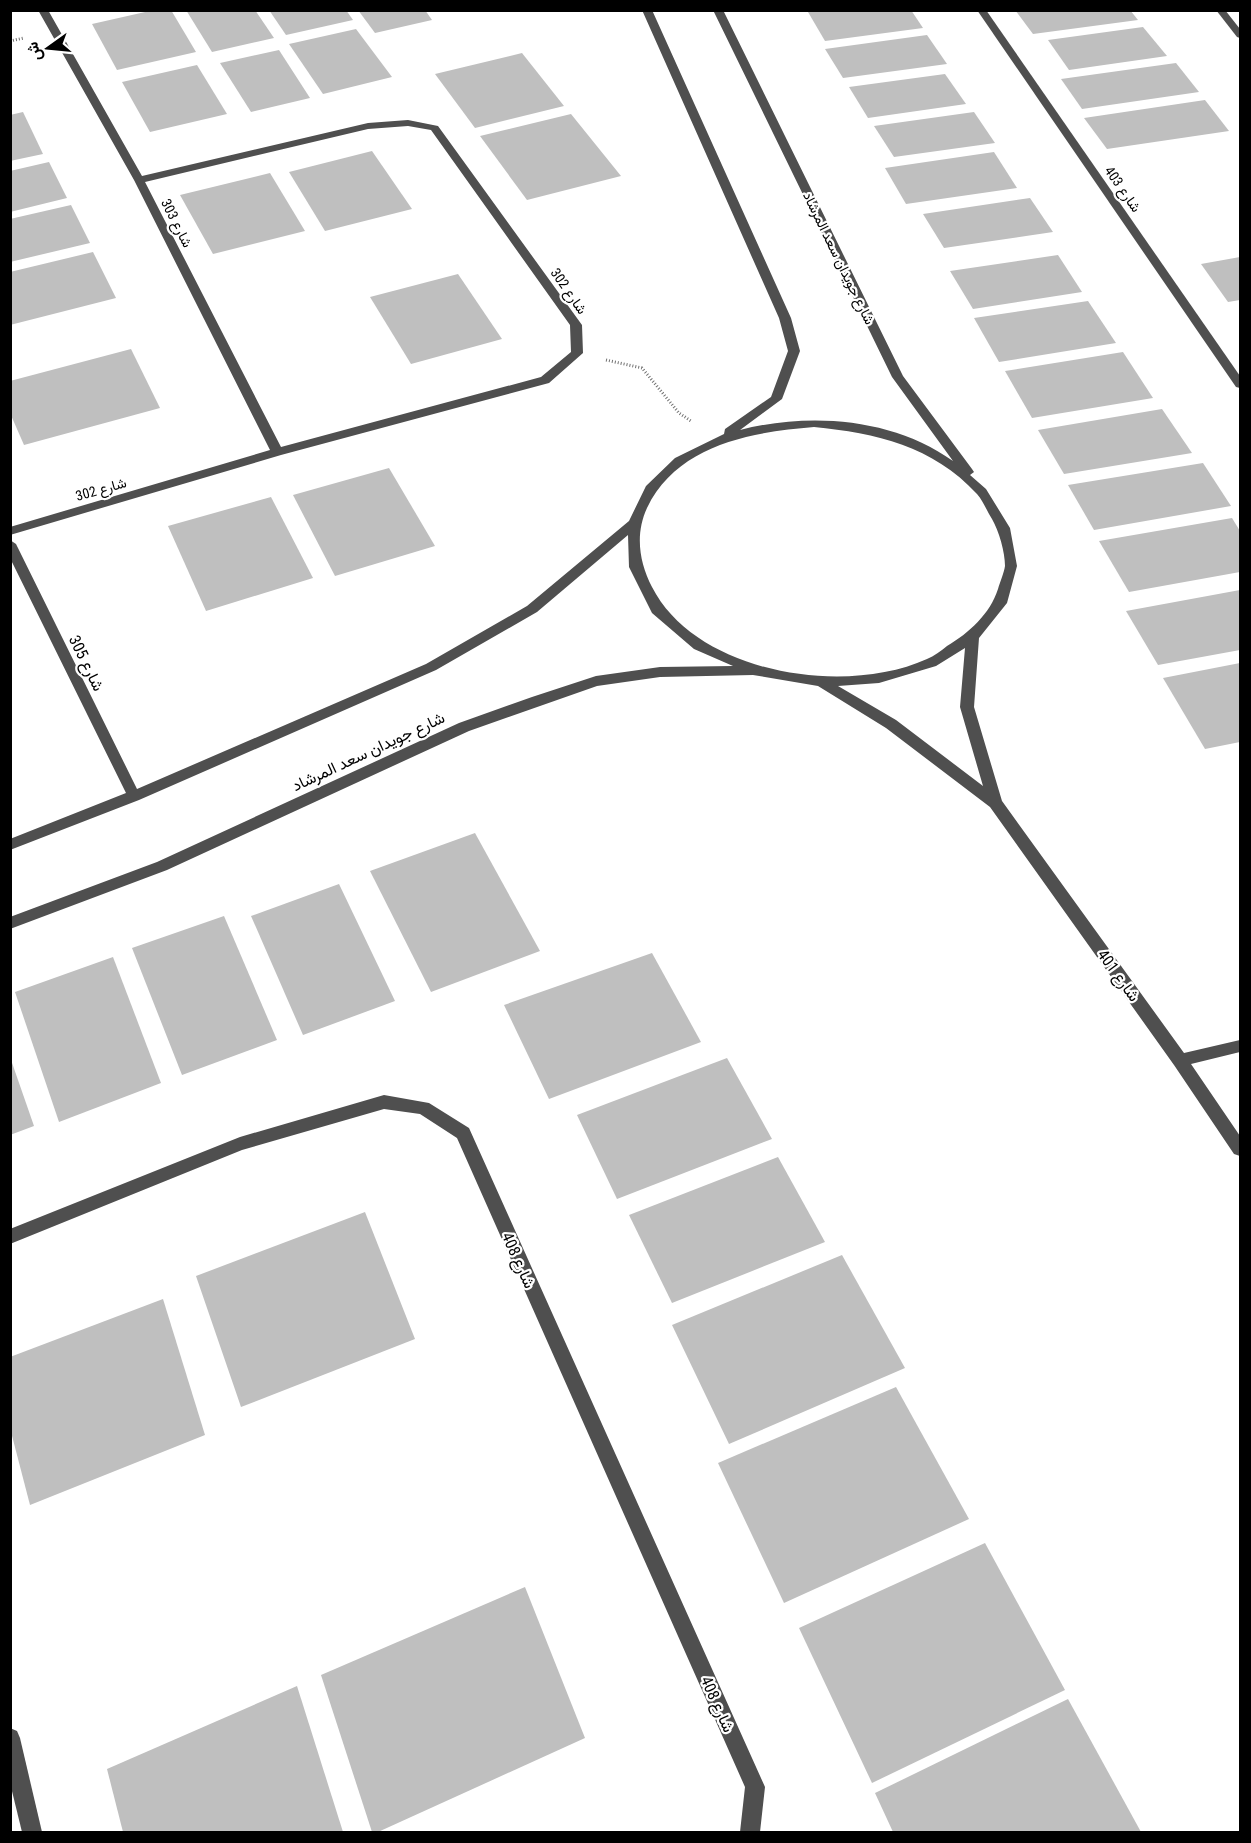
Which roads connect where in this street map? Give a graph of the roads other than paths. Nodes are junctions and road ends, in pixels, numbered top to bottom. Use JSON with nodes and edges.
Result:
{"nodes":[{"id":1,"x":57,"y":10,"type":"edge"},
{"id":2,"x":647,"y":10,"type":"edge"},
{"id":3,"x":717,"y":10,"type":"edge"},
{"id":4,"x":981,"y":10,"type":"edge"},
{"id":5,"x":1220,"y":10,"type":"edge"},
{"id":6,"x":44,"y":12,"type":"edge"},
{"id":7,"x":1240,"y":35,"type":"edge"},
{"id":8,"x":139,"y":180,"type":"junction"},
{"id":9,"x":1240,"y":384,"type":"edge"},
{"id":10,"x":720,"y":439,"type":"junction"},
{"id":11,"x":277,"y":452,"type":"junction"},
{"id":12,"x":982,"y":492,"type":"junction"},
{"id":13,"x":634,"y":523,"type":"junction"},
{"id":14,"x":10,"y":531,"type":"edge"},
{"id":15,"x":10,"y":544,"type":"edge"},
{"id":16,"x":972,"y":637,"type":"junction"},
{"id":17,"x":756,"y":671,"type":"junction"},
{"id":18,"x":821,"y":682,"type":"junction"},
{"id":19,"x":134,"y":796,"type":"junction"},
{"id":20,"x":995,"y":803,"type":"junction"},
{"id":21,"x":10,"y":844,"type":"edge"},
{"id":22,"x":10,"y":923,"type":"edge"},
{"id":23,"x":1240,"y":1046,"type":"edge"},
{"id":24,"x":1180,"y":1060,"type":"junction"},
{"id":25,"x":1240,"y":1149,"type":"edge"},
{"id":26,"x":10,"y":1236,"type":"edge"},
{"id":27,"x":10,"y":1738,"type":"edge"},
{"id":28,"x":32,"y":1833,"type":"edge"},
{"id":29,"x":750,"y":1833,"type":"edge"}],
"edges":[{"from":1,"to":6,"type":"street"},
{"from":2,"to":10,"type":"street"},
{"from":3,"to":12,"type":"street","name":"شارع جويدان سعد المرشاد"},
{"from":4,"to":9,"type":"street","name":"شارع 403"},
{"from":5,"to":7,"type":"street"},
{"from":6,"to":8,"type":"street","name":"شارع 303"},
{"from":8,"to":11,"type":"street","name":"شارع 303"},
{"from":8,"to":11,"type":"street","name":"شارع 302"},
{"from":10,"to":12,"type":"street"},
{"from":10,"to":13,"type":"street"},
{"from":11,"to":14,"type":"street","name":"شارع 302"},
{"from":12,"to":16,"type":"street"},
{"from":13,"to":17,"type":"street"},
{"from":13,"to":19,"type":"street"},
{"from":15,"to":19,"type":"street","name":"شارع 305"},
{"from":16,"to":18,"type":"street"},
{"from":16,"to":20,"type":"street","name":"شارع 401"},
{"from":17,"to":18,"type":"street"},
{"from":17,"to":22,"type":"street","name":"شارع جويدان سعد المرشاد"},
{"from":18,"to":20,"type":"street","name":"شارع 401"},
{"from":19,"to":21,"type":"street"},
{"from":20,"to":24,"type":"street","name":"شارع 401"},
{"from":23,"to":24,"type":"street"},
{"from":24,"to":25,"type":"street","name":"شارع 401"},
{"from":26,"to":29,"type":"street","name":"شارع 408"},
{"from":27,"to":28,"type":"street"}]}
